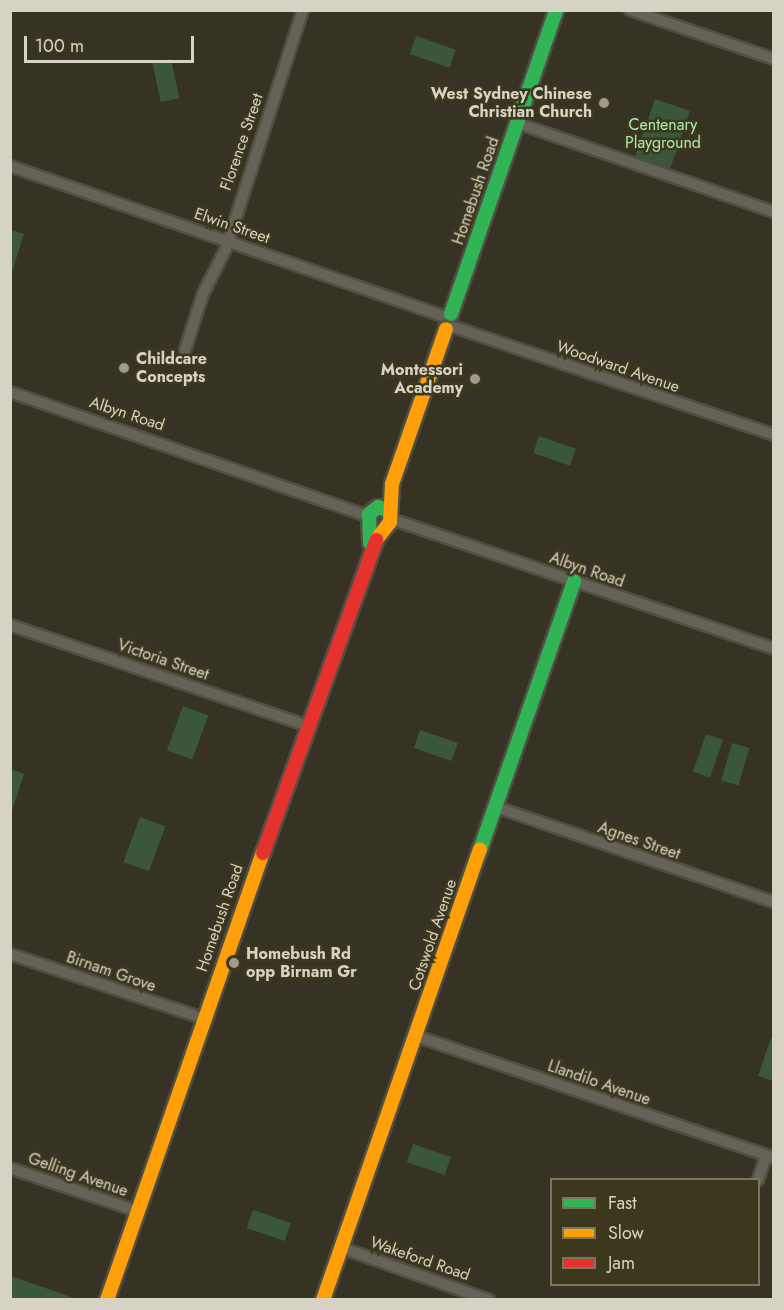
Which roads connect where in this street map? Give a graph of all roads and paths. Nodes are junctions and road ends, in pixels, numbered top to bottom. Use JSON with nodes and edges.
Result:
{"nodes":[{"id":1,"x":303,"y":10,"type":"edge"},
{"id":2,"x":556,"y":10,"type":"edge"},
{"id":3,"x":630,"y":10,"type":"edge"},
{"id":4,"x":774,"y":59,"type":"edge"},
{"id":5,"x":517,"y":123,"type":"junction"},
{"id":6,"x":10,"y":166,"type":"edge"},
{"id":7,"x":774,"y":212,"type":"edge"},
{"id":8,"x":227,"y":240,"type":"junction"},
{"id":9,"x":448,"y":322,"type":"junction"},
{"id":10,"x":184,"y":350,"type":"dead end"},
{"id":11,"x":10,"y":392,"type":"edge"},
{"id":12,"x":774,"y":435,"type":"edge"},
{"id":13,"x":386,"y":512,"type":"junction"},
{"id":14,"x":373,"y":524,"type":"junction"},
{"id":15,"x":574,"y":581,"type":"junction"},
{"id":16,"x":10,"y":625,"type":"edge"},
{"id":17,"x":774,"y":649,"type":"edge"},
{"id":18,"x":306,"y":725,"type":"junction"},
{"id":19,"x":495,"y":807,"type":"junction"},
{"id":20,"x":774,"y":902,"type":"edge"},
{"id":21,"x":10,"y":954,"type":"edge"},
{"id":22,"x":202,"y":1018,"type":"junction"},
{"id":23,"x":416,"y":1036,"type":"junction"},
{"id":24,"x":770,"y":1157,"type":"edge"},
{"id":25,"x":10,"y":1168,"type":"edge"},
{"id":26,"x":759,"y":1178,"type":"edge"},
{"id":27,"x":137,"y":1211,"type":"junction"},
{"id":28,"x":342,"y":1248,"type":"junction"},
{"id":29,"x":107,"y":1299,"type":"edge"},
{"id":30,"x":323,"y":1299,"type":"edge"},
{"id":31,"x":489,"y":1299,"type":"edge"}],
"edges":[{"from":1,"to":8,"type":"street","name":"Florence Street"},
{"from":2,"to":5,"type":"main road","name":"Homebush Road"},
{"from":3,"to":4,"type":"street"},
{"from":5,"to":7,"type":"street"},
{"from":5,"to":9,"type":"main road","name":"Homebush Road"},
{"from":6,"to":8,"type":"street","name":"Elwin Street"},
{"from":8,"to":9,"type":"street","name":"Elwin Street"},
{"from":8,"to":10,"type":"street","name":"Florence Street"},
{"from":9,"to":12,"type":"street","name":"Woodward Avenue"},
{"from":9,"to":13,"type":"main road","name":"Homebush Road"},
{"from":11,"to":14,"type":"street","name":"Albyn Road"},
{"from":13,"to":14,"type":"main road","name":"Homebush Road"},
{"from":13,"to":14,"type":"main road","name":"Homebush Road"},
{"from":13,"to":15,"type":"street","name":"Albyn Road"},
{"from":14,"to":18,"type":"main road","name":"Homebush Road"},
{"from":15,"to":17,"type":"street","name":"Albyn Road"},
{"from":15,"to":19,"type":"main road","name":"Cotswold Avenue"},
{"from":16,"to":18,"type":"street","name":"Victoria Street"},
{"from":18,"to":22,"type":"main road","name":"Homebush Road"},
{"from":19,"to":20,"type":"street","name":"Agnes Street"},
{"from":19,"to":23,"type":"main road","name":"Cotswold Avenue"},
{"from":21,"to":22,"type":"street","name":"Birnam Grove"},
{"from":22,"to":27,"type":"main road","name":"Homebush Road"},
{"from":23,"to":24,"type":"street","name":"Llandilo Avenue"},
{"from":23,"to":28,"type":"main road","name":"Cotswold Avenue"},
{"from":24,"to":26,"type":"street"},
{"from":25,"to":27,"type":"street","name":"Gelling Avenue"},
{"from":27,"to":29,"type":"main road","name":"Homebush Road"},
{"from":28,"to":30,"type":"main road","name":"Cotswold Avenue"},
{"from":28,"to":31,"type":"street","name":"Wakeford Road"}]}
